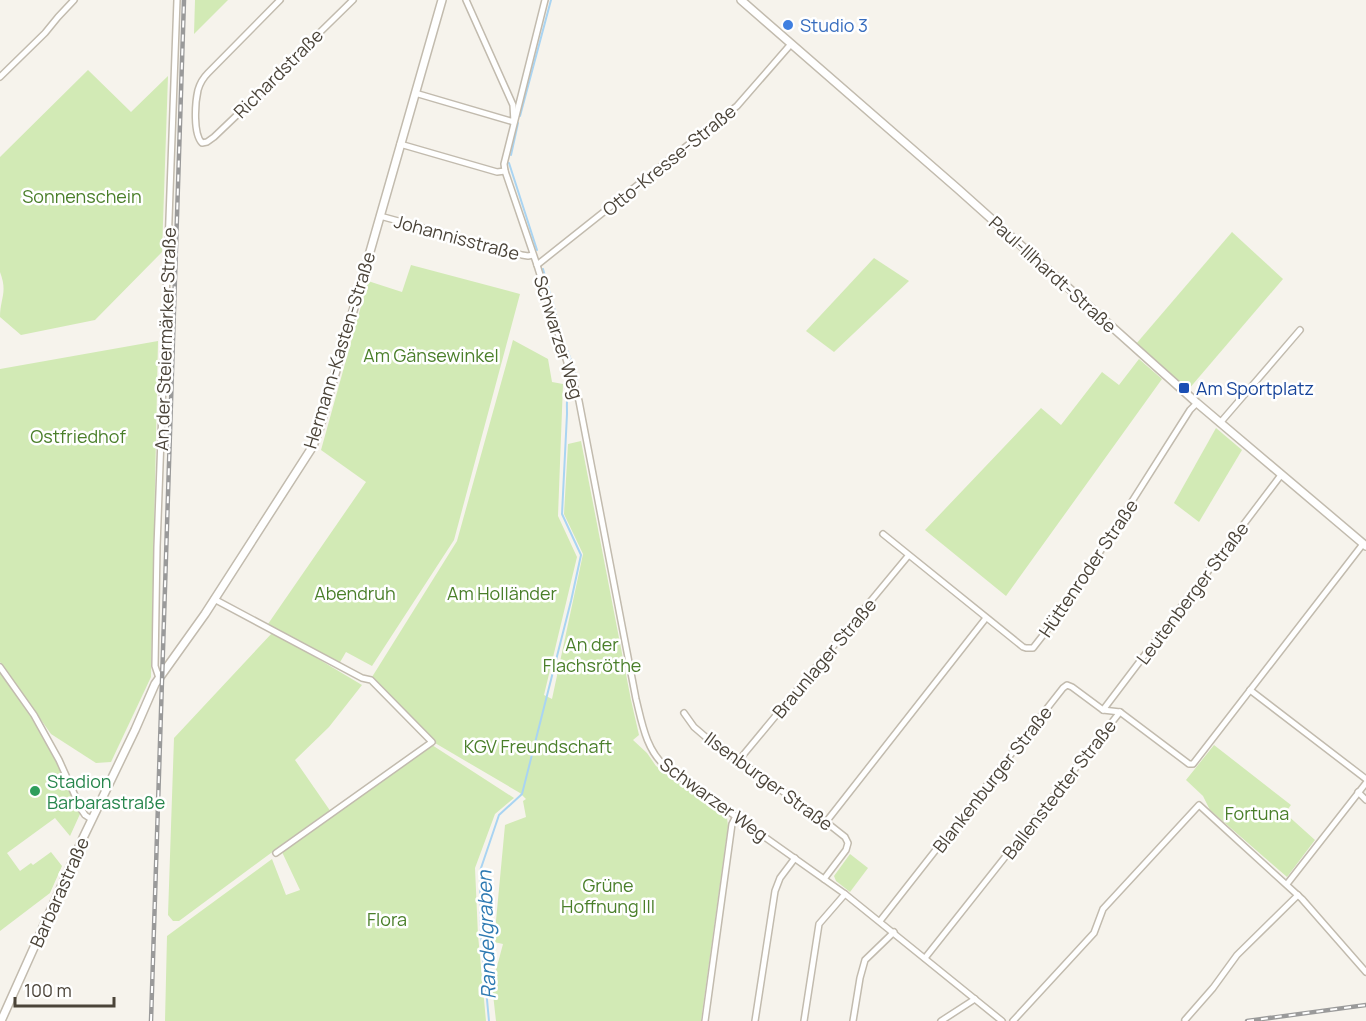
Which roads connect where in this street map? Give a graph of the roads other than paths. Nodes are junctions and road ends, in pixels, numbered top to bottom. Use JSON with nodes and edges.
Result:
{"nodes":[{"id":1,"x":74,"y":0,"type":"edge"},
{"id":2,"x":177,"y":0,"type":"edge"},
{"id":3,"x":280,"y":0,"type":"edge"},
{"id":4,"x":353,"y":0,"type":"edge"},
{"id":5,"x":441,"y":0,"type":"edge"},
{"id":6,"x":466,"y":0,"type":"edge"},
{"id":7,"x":545,"y":0,"type":"edge"},
{"id":8,"x":741,"y":0,"type":"edge"},
{"id":9,"x":791,"y":44,"type":"junction"},
{"id":10,"x":0,"y":77,"type":"edge"},
{"id":11,"x":415,"y":93,"type":"junction"},
{"id":12,"x":514,"y":122,"type":"junction"},
{"id":13,"x":400,"y":144,"type":"junction"},
{"id":14,"x":505,"y":171,"type":"junction"},
{"id":15,"x":380,"y":216,"type":"junction"},
{"id":16,"x":533,"y":255,"type":"junction"},
{"id":17,"x":537,"y":265,"type":"junction"},
{"id":18,"x":1300,"y":330,"type":"dead end"},
{"id":19,"x":1197,"y":403,"type":"junction"},
{"id":20,"x":1220,"y":423,"type":"junction"},
{"id":21,"x":1281,"y":475,"type":"junction"},
{"id":22,"x":883,"y":534,"type":"dead end"},
{"id":23,"x":1364,"y":545,"type":"edge"},
{"id":24,"x":908,"y":556,"type":"junction"},
{"id":25,"x":214,"y":599,"type":"junction"},
{"id":26,"x":986,"y":618,"type":"junction"},
{"id":27,"x":0,"y":667,"type":"edge"},
{"id":28,"x":167,"y":668,"type":"joint"},
{"id":29,"x":159,"y":678,"type":"junction"},
{"id":30,"x":1250,"y":690,"type":"junction"},
{"id":31,"x":1103,"y":710,"type":"junction"},
{"id":32,"x":684,"y":712,"type":"dead end"},
{"id":33,"x":1120,"y":712,"type":"junction"},
{"id":34,"x":739,"y":760,"type":"junction"},
{"id":35,"x":1366,"y":781,"type":"edge"},
{"id":36,"x":1358,"y":792,"type":"junction"},
{"id":37,"x":1366,"y":800,"type":"edge"},
{"id":38,"x":736,"y":816,"type":"junction"},
{"id":39,"x":91,"y":819,"type":"junction"},
{"id":40,"x":826,"y":822,"type":"junction"},
{"id":41,"x":276,"y":853,"type":"dead end"},
{"id":42,"x":795,"y":858,"type":"junction"},
{"id":43,"x":824,"y":879,"type":"junction"},
{"id":44,"x":1287,"y":884,"type":"junction"},
{"id":45,"x":845,"y":894,"type":"junction"},
{"id":46,"x":1298,"y":895,"type":"junction"},
{"id":47,"x":880,"y":921,"type":"junction"},
{"id":48,"x":894,"y":932,"type":"junction"},
{"id":49,"x":925,"y":958,"type":"junction"},
{"id":50,"x":1366,"y":972,"type":"edge"},
{"id":51,"x":975,"y":999,"type":"junction"},
{"id":52,"x":1185,"y":1020,"type":"edge"},
{"id":53,"x":1,"y":1021,"type":"edge"},
{"id":54,"x":705,"y":1021,"type":"edge"},
{"id":55,"x":755,"y":1021,"type":"edge"},
{"id":56,"x":804,"y":1021,"type":"edge"},
{"id":57,"x":853,"y":1021,"type":"edge"},
{"id":58,"x":941,"y":1021,"type":"edge"},
{"id":59,"x":1002,"y":1021,"type":"edge"},
{"id":60,"x":1013,"y":1021,"type":"edge"}],
"edges":[{"from":1,"to":10,"type":"street"},
{"from":2,"to":29,"type":"street","name":"An der Steiermärker Straße"},
{"from":3,"to":4,"type":"street","name":"Richardstraße"},
{"from":5,"to":11,"type":"street","name":"Hermann-Kasten-Straße"},
{"from":6,"to":12,"type":"street"},
{"from":7,"to":12,"type":"street"},
{"from":8,"to":9,"type":"street","name":"Paul-Illhardt-Straße"},
{"from":9,"to":17,"type":"street","name":"Otto-Kresse-Straße"},
{"from":9,"to":19,"type":"street","name":"Paul-Illhardt-Straße"},
{"from":11,"to":12,"type":"street"},
{"from":11,"to":13,"type":"street","name":"Hermann-Kasten-Straße"},
{"from":12,"to":14,"type":"street"},
{"from":13,"to":14,"type":"street"},
{"from":13,"to":15,"type":"street","name":"Hermann-Kasten-Straße"},
{"from":14,"to":16,"type":"street"},
{"from":15,"to":16,"type":"street","name":"Johannisstraße"},
{"from":15,"to":25,"type":"street","name":"Hermann-Kasten-Straße"},
{"from":16,"to":17,"type":"street"},
{"from":17,"to":38,"type":"street","name":"Schwarzer Weg"},
{"from":18,"to":20,"type":"street"},
{"from":19,"to":20,"type":"street","name":"Paul-Illhardt-Straße"},
{"from":19,"to":26,"type":"street","name":"Hüttenroder Straße"},
{"from":20,"to":21,"type":"street","name":"Paul-Illhardt-Straße"},
{"from":21,"to":23,"type":"street","name":"Paul-Illhardt-Straße"},
{"from":21,"to":31,"type":"street","name":"Leutenberger Straße"},
{"from":22,"to":24,"type":"street","name":"Hüttenroder Straße"},
{"from":23,"to":30,"type":"street","name":"Ballenstedter Straße"},
{"from":24,"to":26,"type":"street","name":"Hüttenroder Straße"},
{"from":24,"to":34,"type":"street","name":"Braunlager Straße"},
{"from":25,"to":28,"type":"street","name":"Hermann-Kasten-Straße"},
{"from":25,"to":41,"type":"street"},
{"from":26,"to":40,"type":"street"},
{"from":27,"to":39,"type":"street"},
{"from":28,"to":29,"type":"street","name":"Barbarastraße"},
{"from":29,"to":39,"type":"street","name":"Barbarastraße"},
{"from":30,"to":33,"type":"street","name":"Ballenstedter Straße"},
{"from":30,"to":35,"type":"street"},
{"from":31,"to":33,"type":"street","name":"Blankenburger Straße"},
{"from":31,"to":47,"type":"street","name":"Blankenburger Straße"},
{"from":32,"to":34,"type":"street","name":"Ilsenburger Straße"},
{"from":33,"to":49,"type":"street","name":"Ballenstedter Straße"},
{"from":34,"to":40,"type":"street","name":"Ilsenburger Straße"},
{"from":35,"to":36,"type":"street"},
{"from":36,"to":37,"type":"street"},
{"from":36,"to":44,"type":"street"},
{"from":38,"to":42,"type":"street","name":"Schwarzer Weg"},
{"from":38,"to":54,"type":"street"},
{"from":39,"to":53,"type":"street","name":"Barbarastraße"},
{"from":40,"to":43,"type":"street","name":"Ilsenburger Straße"},
{"from":42,"to":43,"type":"street","name":"Schwarzer Weg"},
{"from":42,"to":55,"type":"street"},
{"from":43,"to":45,"type":"street","name":"Schwarzer Weg"},
{"from":44,"to":46,"type":"street"},
{"from":44,"to":60,"type":"street"},
{"from":45,"to":47,"type":"street","name":"Schwarzer Weg"},
{"from":45,"to":56,"type":"street"},
{"from":46,"to":50,"type":"street"},
{"from":46,"to":52,"type":"street"},
{"from":47,"to":48,"type":"street","name":"Schwarzer Weg"},
{"from":48,"to":49,"type":"street","name":"Schwarzer Weg"},
{"from":48,"to":57,"type":"street"},
{"from":49,"to":51,"type":"street","name":"Schwarzer Weg"},
{"from":51,"to":58,"type":"street"},
{"from":51,"to":59,"type":"street","name":"Schwarzer Weg"}]}
